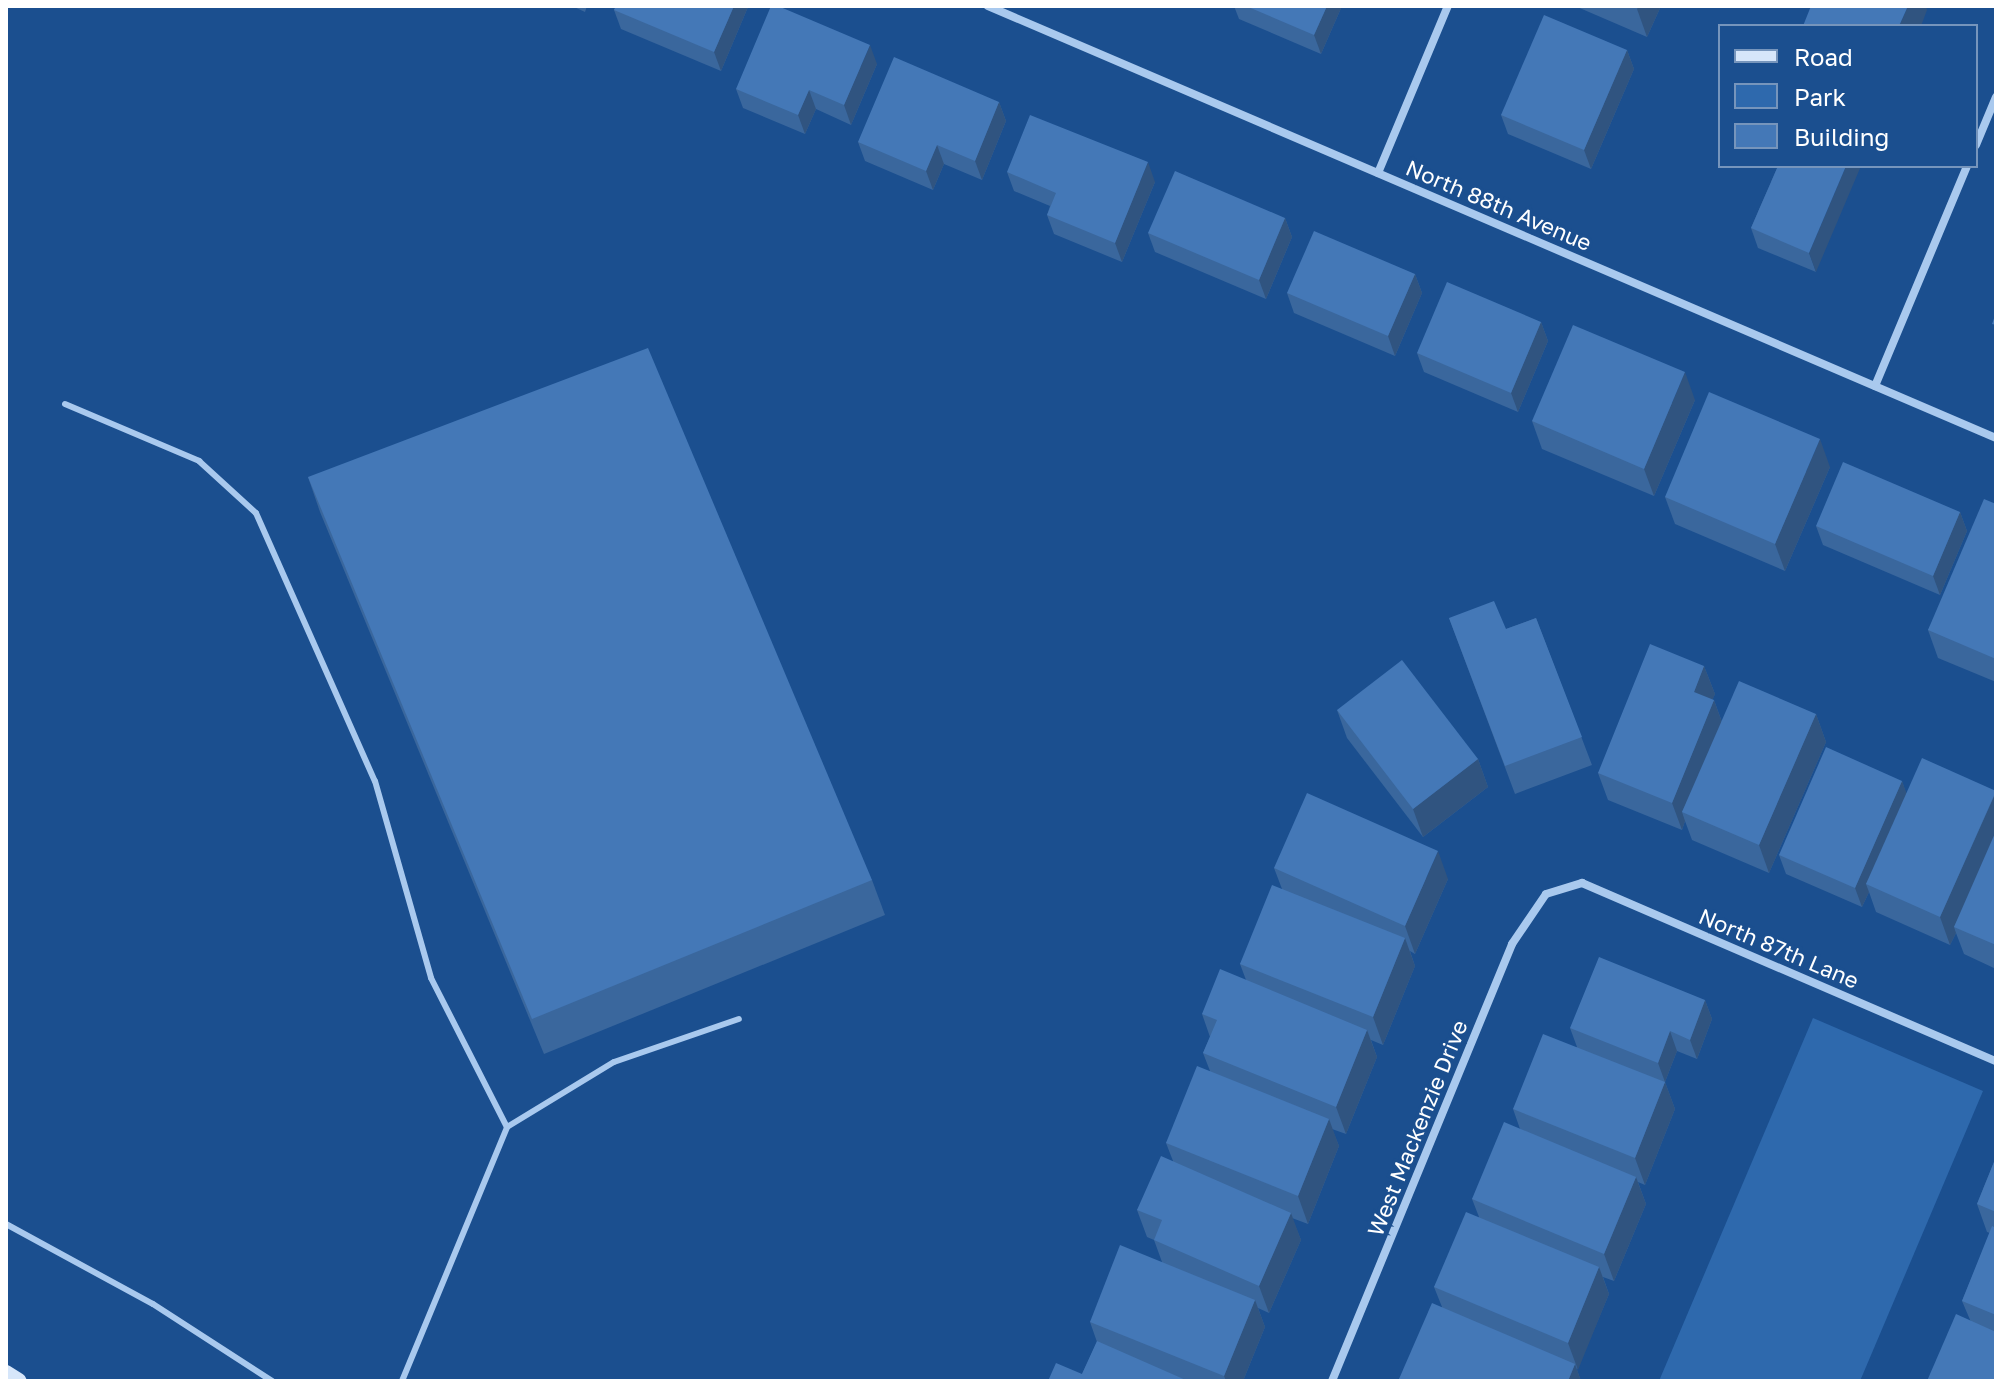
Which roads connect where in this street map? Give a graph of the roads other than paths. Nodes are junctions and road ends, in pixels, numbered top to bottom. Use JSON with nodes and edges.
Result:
{"nodes":[{"id":1,"x":988,"y":6,"type":"edge"},
{"id":2,"x":1448,"y":6,"type":"edge"},
{"id":3,"x":1996,"y":97,"type":"edge"},
{"id":4,"x":1978,"y":140,"type":"edge"},
{"id":5,"x":1966,"y":168,"type":"edge"},
{"id":6,"x":1378,"y":173,"type":"junction"},
{"id":7,"x":1875,"y":386,"type":"junction"},
{"id":8,"x":65,"y":404,"type":"dead end"},
{"id":9,"x":1996,"y":438,"type":"edge"},
{"id":10,"x":1546,"y":894,"type":"joint"},
{"id":11,"x":739,"y":1019,"type":"dead end"},
{"id":12,"x":1996,"y":1061,"type":"edge"},
{"id":13,"x":507,"y":1127,"type":"junction"},
{"id":14,"x":6,"y":1224,"type":"edge"},
{"id":15,"x":6,"y":1373,"type":"edge"},
{"id":16,"x":19,"y":1381,"type":"edge"},
{"id":17,"x":272,"y":1381,"type":"edge"},
{"id":18,"x":402,"y":1381,"type":"edge"},
{"id":19,"x":1332,"y":1381,"type":"edge"}],
"edges":[{"from":1,"to":6,"type":"street","name":"North 88th Avenue"},
{"from":2,"to":6,"type":"street"},
{"from":3,"to":4,"type":"street"},
{"from":5,"to":7,"type":"street"},
{"from":6,"to":7,"type":"street","name":"North 88th Avenue"},
{"from":7,"to":9,"type":"street","name":"North 88th Avenue"},
{"from":8,"to":13,"type":"lane"},
{"from":10,"to":12,"type":"street","name":"North 87th Lane"},
{"from":10,"to":19,"type":"street","name":"West Mackenzie Drive"},
{"from":11,"to":13,"type":"lane"},
{"from":13,"to":18,"type":"lane"},
{"from":14,"to":17,"type":"lane"},
{"from":15,"to":16,"type":"street"}]}
